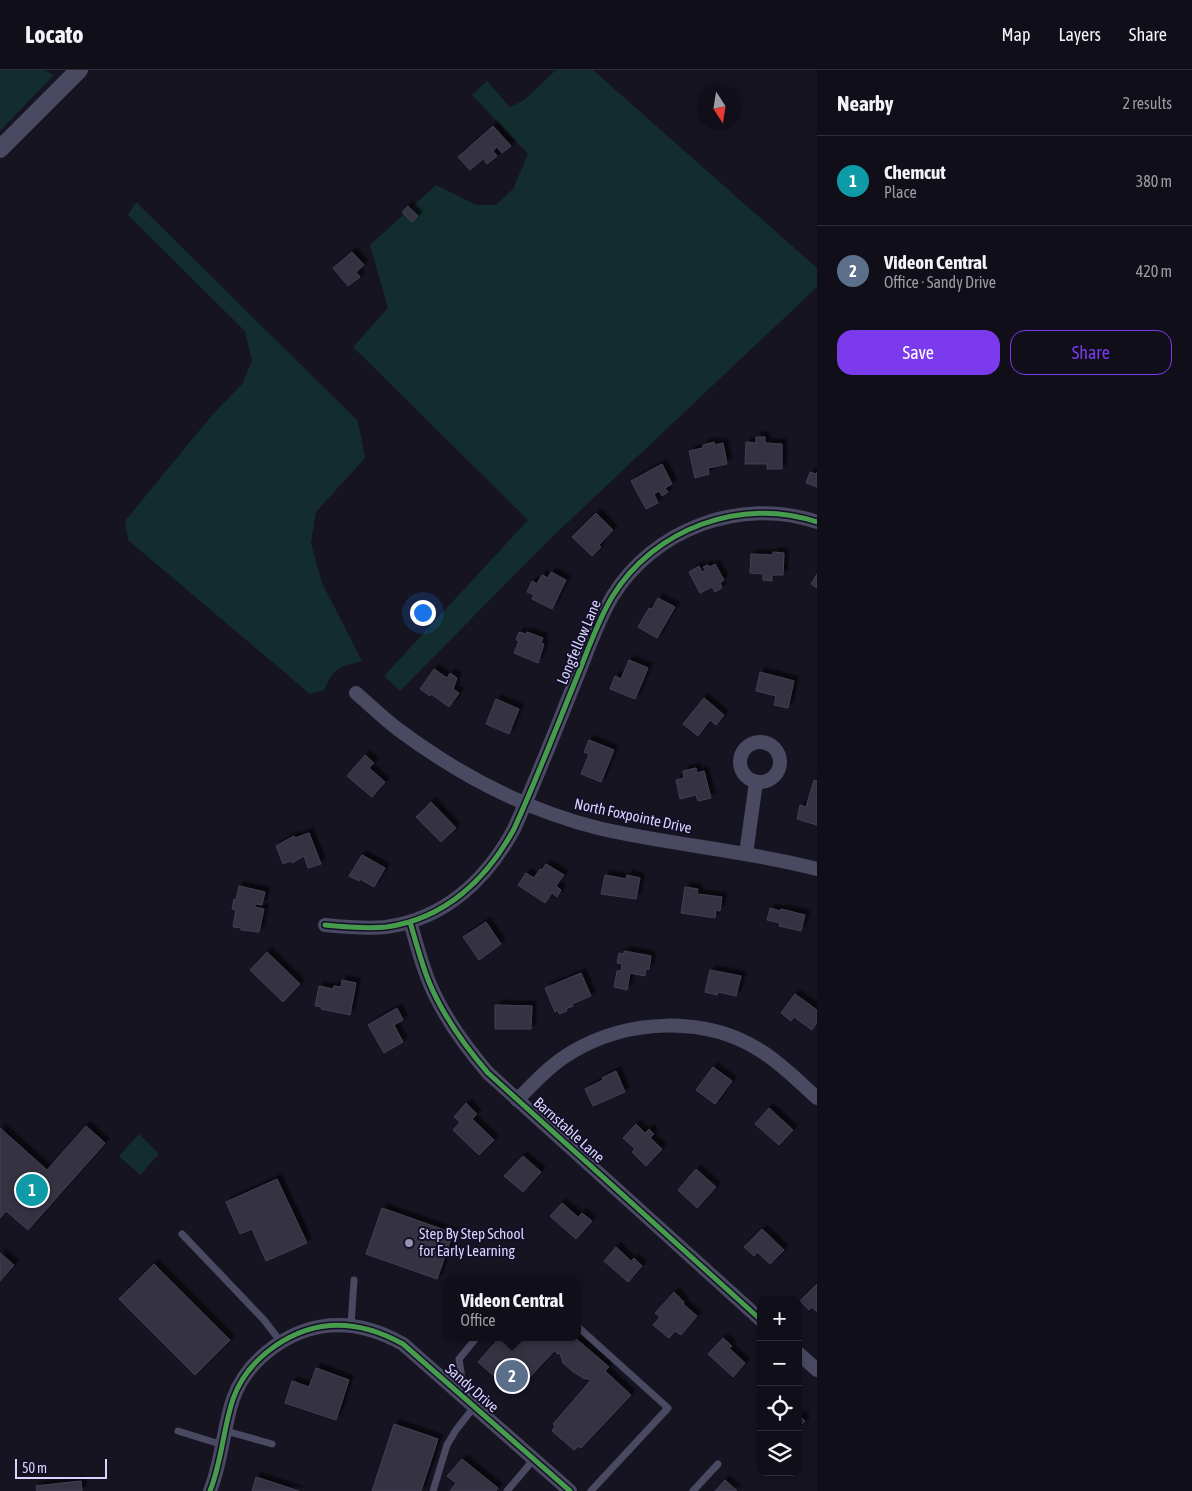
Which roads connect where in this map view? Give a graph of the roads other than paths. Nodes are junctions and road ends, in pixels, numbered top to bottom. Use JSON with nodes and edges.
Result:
{"nodes":[{"id":1,"x":79,"y":70,"type":"edge"},
{"id":2,"x":0,"y":149,"type":"edge"},
{"id":3,"x":817,"y":522,"type":"edge"},
{"id":4,"x":356,"y":693,"type":"dead end"},
{"id":5,"x":756,"y":782,"type":"dead end"},
{"id":6,"x":525,"y":803,"type":"junction"},
{"id":7,"x":746,"y":854,"type":"junction"},
{"id":8,"x":817,"y":869,"type":"edge"},
{"id":9,"x":410,"y":922,"type":"junction"},
{"id":10,"x":325,"y":925,"type":"dead end"},
{"id":11,"x":817,"y":1098,"type":"edge"},
{"id":12,"x":517,"y":1100,"type":"junction"},
{"id":13,"x":182,"y":1234,"type":"dead end"},
{"id":14,"x":354,"y":1280,"type":"dead end"},
{"id":15,"x":757,"y":1316,"type":"edge"},
{"id":16,"x":351,"y":1325,"type":"junction"},
{"id":17,"x":581,"y":1330,"type":"edge"},
{"id":18,"x":474,"y":1341,"type":"edge"},
{"id":19,"x":281,"y":1342,"type":"junction"},
{"id":20,"x":802,"y":1357,"type":"edge"},
{"id":21,"x":817,"y":1370,"type":"edge"},
{"id":22,"x":456,"y":1390,"type":"junction"},
{"id":23,"x":474,"y":1407,"type":"junction"},
{"id":24,"x":178,"y":1431,"type":"dead end"},
{"id":25,"x":225,"y":1438,"type":"junction"},
{"id":26,"x":272,"y":1444,"type":"dead end"},
{"id":27,"x":534,"y":1459,"type":"junction"},
{"id":28,"x":718,"y":1464,"type":"dead end"},
{"id":29,"x":210,"y":1491,"type":"edge"},
{"id":30,"x":432,"y":1491,"type":"edge"},
{"id":31,"x":507,"y":1491,"type":"edge"},
{"id":32,"x":570,"y":1491,"type":"edge"},
{"id":33,"x":591,"y":1491,"type":"edge"},
{"id":34,"x":693,"y":1491,"type":"edge"}],
"edges":[{"from":1,"to":2,"type":"street"},
{"from":3,"to":6,"type":"street","name":"Longfellow Lane"},
{"from":4,"to":6,"type":"street","name":"North Foxpointe Drive"},
{"from":5,"to":7,"type":"street"},
{"from":6,"to":7,"type":"street","name":"North Foxpointe Drive"},
{"from":6,"to":9,"type":"street","name":"Longfellow Lane"},
{"from":7,"to":8,"type":"street","name":"North Foxpointe Drive"},
{"from":9,"to":10,"type":"street","name":"Longfellow Lane"},
{"from":9,"to":12,"type":"street","name":"Barnstable Lane"},
{"from":11,"to":12,"type":"street"},
{"from":12,"to":15,"type":"street","name":"Barnstable Lane"},
{"from":13,"to":19,"type":"lane"},
{"from":14,"to":16,"type":"lane"},
{"from":16,"to":19,"type":"street","name":"Sandy Drive"},
{"from":16,"to":22,"type":"street","name":"Sandy Drive"},
{"from":17,"to":33,"type":"lane"},
{"from":18,"to":22,"type":"lane"},
{"from":19,"to":25,"type":"street","name":"Sandy Drive"},
{"from":20,"to":21,"type":"street"},
{"from":22,"to":23,"type":"street","name":"Sandy Drive"},
{"from":23,"to":27,"type":"street","name":"Sandy Drive"},
{"from":23,"to":30,"type":"lane"},
{"from":24,"to":25,"type":"lane"},
{"from":25,"to":26,"type":"lane"},
{"from":25,"to":29,"type":"street","name":"Sandy Drive"},
{"from":27,"to":31,"type":"lane"},
{"from":27,"to":32,"type":"street","name":"Sandy Drive"},
{"from":28,"to":34,"type":"lane"}]}
